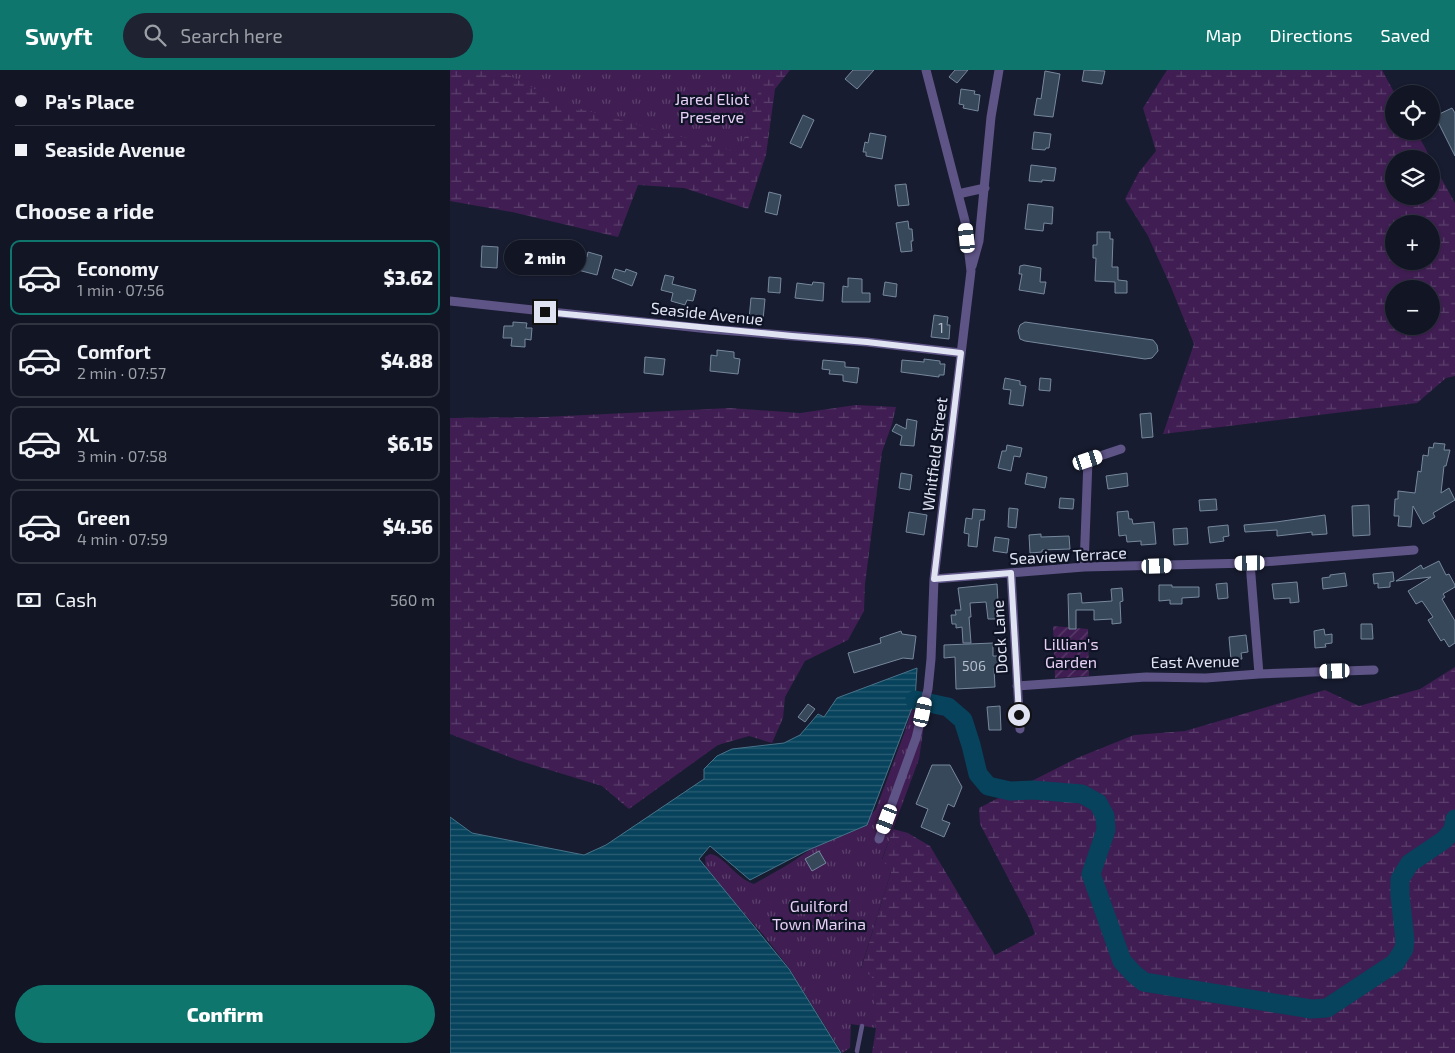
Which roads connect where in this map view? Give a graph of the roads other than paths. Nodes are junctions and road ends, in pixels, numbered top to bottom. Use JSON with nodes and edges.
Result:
{"nodes":[{"id":1,"x":926,"y":70,"type":"edge"},
{"id":2,"x":999,"y":70,"type":"edge"},
{"id":3,"x":985,"y":188,"type":"junction"},
{"id":4,"x":958,"y":194,"type":"junction"},
{"id":5,"x":971,"y":271,"type":"junction"},
{"id":6,"x":450,"y":301,"type":"edge"},
{"id":7,"x":961,"y":353,"type":"junction"},
{"id":8,"x":1121,"y":449,"type":"dead end"},
{"id":9,"x":1414,"y":550,"type":"dead end"},
{"id":10,"x":1250,"y":563,"type":"junction"},
{"id":11,"x":1084,"y":568,"type":"junction"},
{"id":12,"x":1011,"y":573,"type":"junction"},
{"id":13,"x":934,"y":579,"type":"junction"},
{"id":14,"x":1374,"y":670,"type":"dead end"},
{"id":15,"x":1259,"y":674,"type":"junction"},
{"id":16,"x":1017,"y":686,"type":"junction"},
{"id":17,"x":1020,"y":729,"type":"dead end"},
{"id":18,"x":879,"y":840,"type":"dead end"},
{"id":19,"x":862,"y":1026,"type":"dead end"},
{"id":20,"x":857,"y":1052,"type":"dead end"}],
"edges":[{"from":1,"to":4,"type":"street","name":"Whitfield Street"},
{"from":2,"to":3,"type":"street"},
{"from":3,"to":4,"type":"street"},
{"from":3,"to":5,"type":"street"},
{"from":4,"to":5,"type":"street","name":"Whitfield Street"},
{"from":5,"to":7,"type":"street","name":"Whitfield Street"},
{"from":6,"to":7,"type":"street","name":"Seaside Avenue"},
{"from":7,"to":13,"type":"street","name":"Whitfield Street"},
{"from":8,"to":11,"type":"street"},
{"from":9,"to":10,"type":"street","name":"Seaview Terrace"},
{"from":10,"to":11,"type":"street","name":"Seaview Terrace"},
{"from":10,"to":15,"type":"street"},
{"from":11,"to":12,"type":"street","name":"Seaview Terrace"},
{"from":12,"to":13,"type":"street","name":"Seaview Terrace"},
{"from":12,"to":16,"type":"street","name":"Dock Lane"},
{"from":13,"to":18,"type":"street","name":"Whitfield Street"},
{"from":14,"to":15,"type":"street","name":"East Avenue"},
{"from":15,"to":16,"type":"street","name":"East Avenue"},
{"from":16,"to":17,"type":"street","name":"Dock Lane"},
{"from":19,"to":20,"type":"lane"}]}
